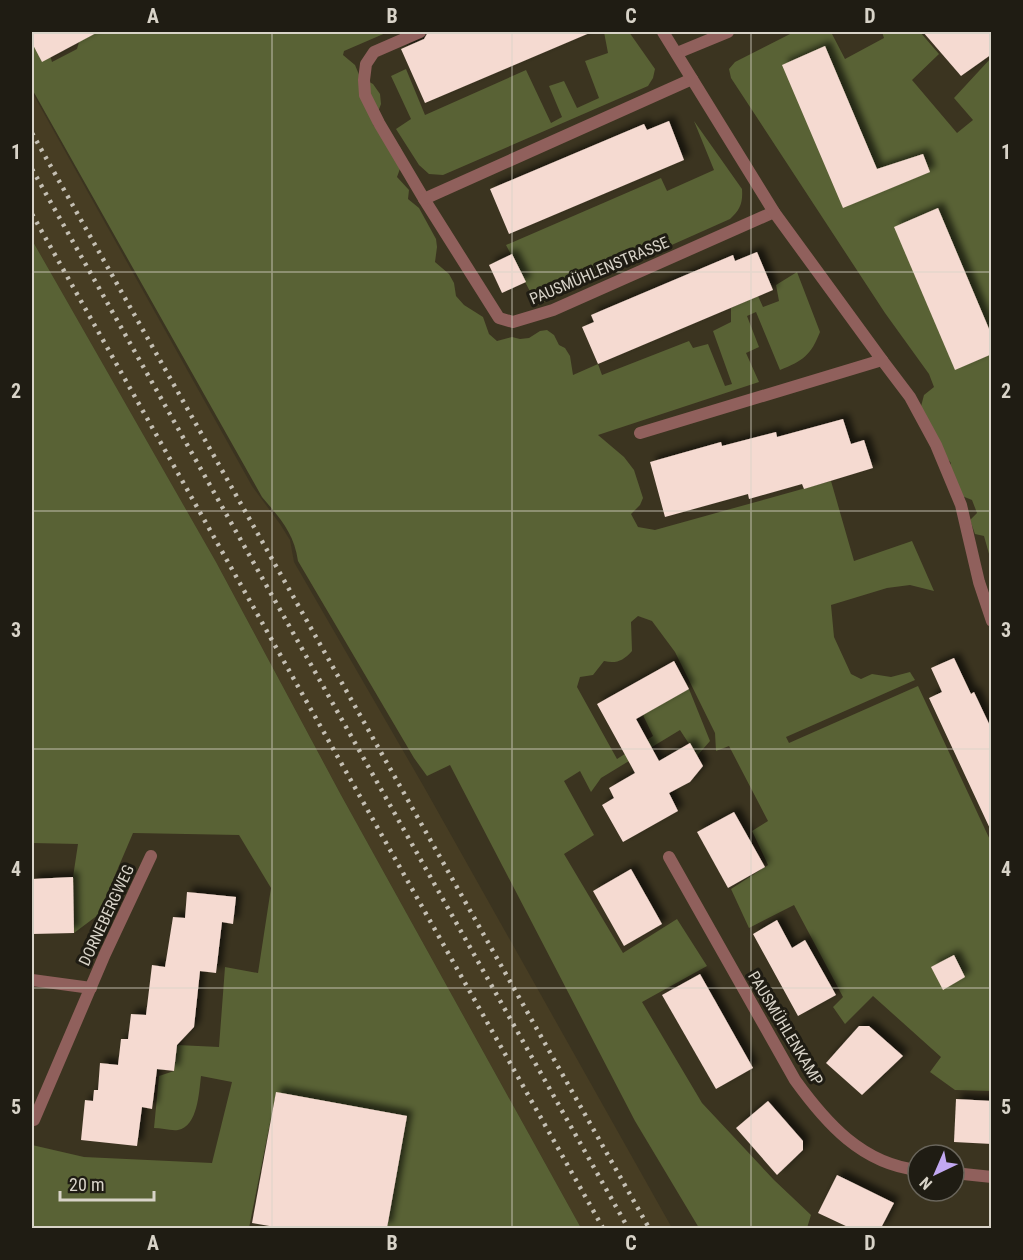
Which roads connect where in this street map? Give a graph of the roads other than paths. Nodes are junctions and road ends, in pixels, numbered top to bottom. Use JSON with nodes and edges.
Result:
{"nodes":[{"id":1,"x":420,"y":32,"type":"edge"},
{"id":2,"x":663,"y":32,"type":"edge"},
{"id":3,"x":728,"y":32,"type":"edge"},
{"id":4,"x":676,"y":53,"type":"junction"},
{"id":5,"x":692,"y":80,"type":"junction"},
{"id":6,"x":424,"y":199,"type":"junction"},
{"id":7,"x":774,"y":212,"type":"junction"},
{"id":8,"x":882,"y":360,"type":"junction"},
{"id":9,"x":640,"y":433,"type":"dead end"},
{"id":10,"x":992,"y":621,"type":"edge"},
{"id":11,"x":151,"y":856,"type":"dead end"},
{"id":12,"x":669,"y":857,"type":"dead end"},
{"id":13,"x":32,"y":980,"type":"edge"},
{"id":14,"x":91,"y":988,"type":"junction"},
{"id":15,"x":34,"y":1120,"type":"dead end"},
{"id":16,"x":906,"y":1167,"type":"edge"},
{"id":17,"x":966,"y":1174,"type":"edge"},
{"id":18,"x":992,"y":1177,"type":"edge"}],
"edges":[{"from":1,"to":6,"type":"street","name":"PAUSMÜHLENSTRASSE"},
{"from":2,"to":4,"type":"street"},
{"from":3,"to":4,"type":"street"},
{"from":4,"to":5,"type":"street"},
{"from":5,"to":6,"type":"street"},
{"from":5,"to":7,"type":"street"},
{"from":6,"to":7,"type":"street","name":"PAUSMÜHLENSTRASSE"},
{"from":7,"to":8,"type":"street"},
{"from":8,"to":9,"type":"street"},
{"from":8,"to":10,"type":"street"},
{"from":11,"to":14,"type":"street","name":"DORNEBERGWEG"},
{"from":12,"to":16,"type":"street","name":"PAUSMÜHLENKAMP"},
{"from":13,"to":14,"type":"street","name":"DORNEBERGWEG"},
{"from":14,"to":15,"type":"street","name":"DORNEBERGWEG"},
{"from":17,"to":18,"type":"street"}]}
